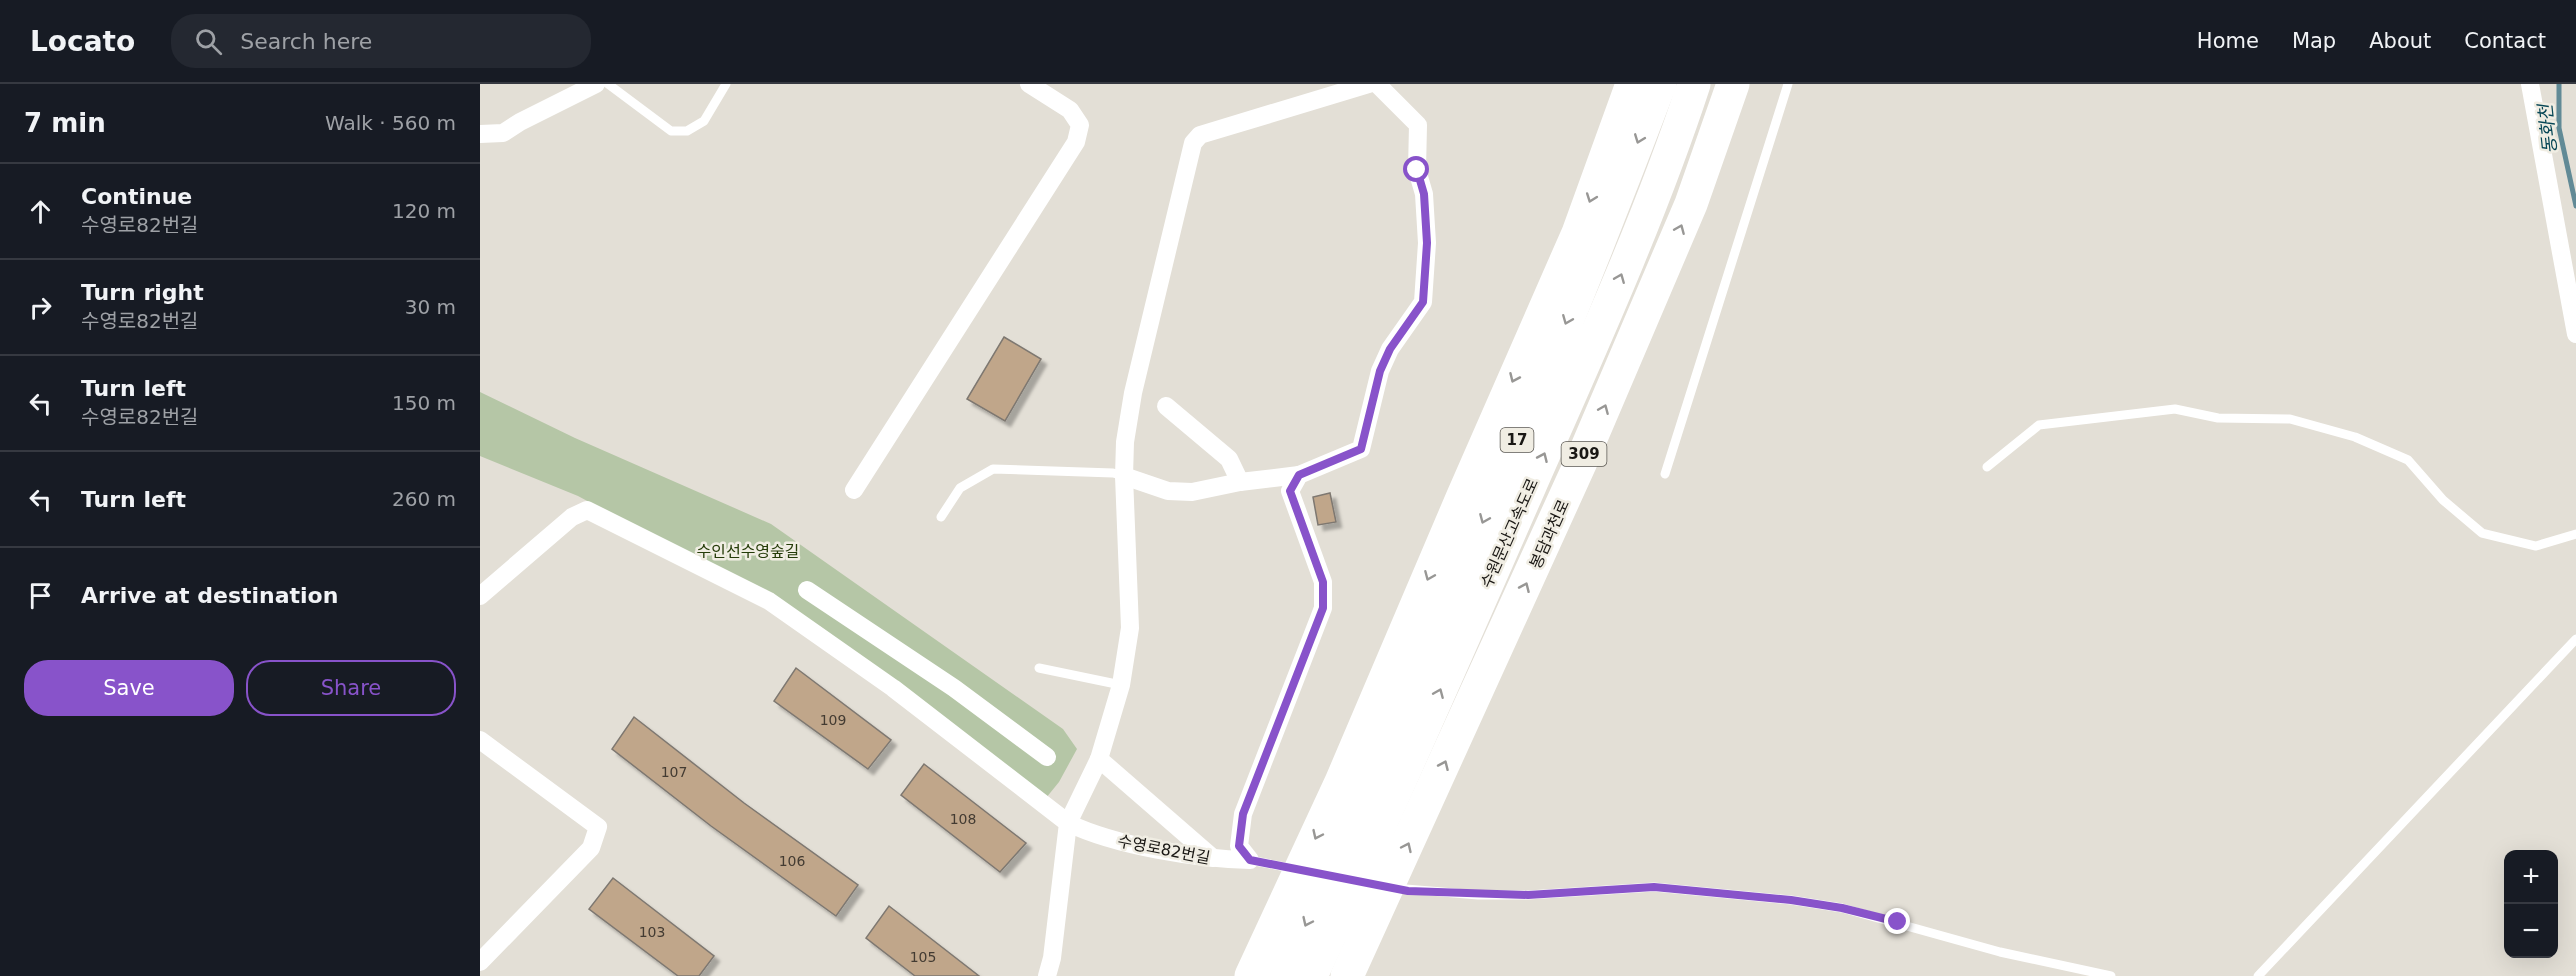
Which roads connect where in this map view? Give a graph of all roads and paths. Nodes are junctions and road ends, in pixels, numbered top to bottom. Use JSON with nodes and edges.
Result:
{"nodes":[{"id":1,"x":596,"y":84,"type":"edge"},
{"id":2,"x":608,"y":84,"type":"edge"},
{"id":3,"x":726,"y":84,"type":"edge"},
{"id":4,"x":1029,"y":84,"type":"edge"},
{"id":5,"x":1369,"y":84,"type":"edge"},
{"id":6,"x":1377,"y":84,"type":"edge"},
{"id":7,"x":1632,"y":84,"type":"edge"},
{"id":8,"x":1660,"y":84,"type":"edge"},
{"id":9,"x":1694,"y":84,"type":"edge"},
{"id":10,"x":1733,"y":84,"type":"edge"},
{"id":11,"x":1788,"y":84,"type":"edge"},
{"id":12,"x":2530,"y":84,"type":"edge"},
{"id":13,"x":1318,"y":92,"type":"edge"},
{"id":14,"x":480,"y":134,"type":"edge"},
{"id":15,"x":2576,"y":334,"type":"edge"},
{"id":16,"x":1166,"y":406,"type":"dead end"},
{"id":17,"x":1988,"y":467,"type":"dead end"},
{"id":18,"x":1665,"y":474,"type":"dead end"},
{"id":19,"x":1299,"y":475,"type":"junction"},
{"id":20,"x":1124,"y":476,"type":"junction"},
{"id":21,"x":1240,"y":482,"type":"junction"},
{"id":22,"x":854,"y":490,"type":"dead end"},
{"id":23,"x":941,"y":517,"type":"dead end"},
{"id":24,"x":2576,"y":534,"type":"edge"},
{"id":25,"x":807,"y":590,"type":"dead end"},
{"id":26,"x":480,"y":596,"type":"edge"},
{"id":27,"x":2576,"y":639,"type":"edge"},
{"id":28,"x":1039,"y":668,"type":"dead end"},
{"id":29,"x":1121,"y":685,"type":"junction"},
{"id":30,"x":480,"y":740,"type":"edge"},
{"id":31,"x":1047,"y":757,"type":"dead end"},
{"id":32,"x":1099,"y":759,"type":"junction"},
{"id":33,"x":1380,"y":800,"type":"junction"},
{"id":34,"x":1068,"y":823,"type":"junction"},
{"id":35,"x":1215,"y":860,"type":"junction"},
{"id":36,"x":1250,"y":860,"type":"junction"},
{"id":37,"x":1307,"y":871,"type":"dead end"},
{"id":38,"x":1318,"y":873,"type":"dead end"},
{"id":39,"x":1363,"y":882,"type":"dead end"},
{"id":40,"x":1374,"y":884,"type":"dead end"},
{"id":41,"x":480,"y":962,"type":"edge"},
{"id":42,"x":1047,"y":976,"type":"edge"},
{"id":43,"x":1251,"y":976,"type":"edge"},
{"id":44,"x":1282,"y":976,"type":"edge"},
{"id":45,"x":1311,"y":976,"type":"edge"},
{"id":46,"x":1347,"y":976,"type":"edge"},
{"id":47,"x":2111,"y":976,"type":"edge"},
{"id":48,"x":2258,"y":976,"type":"edge"}],
"edges":[{"from":1,"to":14,"type":"street"},
{"from":2,"to":3,"type":"lane"},
{"from":4,"to":22,"type":"street"},
{"from":5,"to":13,"type":"street"},
{"from":6,"to":19,"type":"street"},
{"from":7,"to":33,"type":"highway","name":"봉담과천로","number":"309","one_way":true},
{"from":8,"to":33,"type":"highway","name":"수원문산고속도로","number":"17","one_way":true},
{"from":33,"to":9,"type":"highway","name":"수원문산고속도로","number":"17","one_way":true},
{"from":33,"to":10,"type":"highway","name":"봉담과천로","number":"309","one_way":true},
{"from":11,"to":18,"type":"lane"},
{"from":12,"to":15,"type":"street"},
{"from":13,"to":20,"type":"street"},
{"from":16,"to":21,"type":"street"},
{"from":17,"to":24,"type":"lane"},
{"from":19,"to":21,"type":"street"},
{"from":19,"to":36,"type":"street"},
{"from":20,"to":21,"type":"street"},
{"from":20,"to":23,"type":"lane"},
{"from":20,"to":29,"type":"street"},
{"from":25,"to":31,"type":"street"},
{"from":26,"to":34,"type":"street","name":"수영로82번길"},
{"from":27,"to":48,"type":"lane"},
{"from":28,"to":29,"type":"lane"},
{"from":29,"to":32,"type":"street"},
{"from":30,"to":41,"type":"street"},
{"from":32,"to":34,"type":"street"},
{"from":32,"to":35,"type":"street"},
{"from":33,"to":43,"type":"highway","name":"봉담과천로","number":"309","one_way":true},
{"from":33,"to":44,"type":"highway","name":"수원문산고속도로","number":"17","one_way":true},
{"from":33,"to":45,"type":"highway","name":"수원문산고속도로","number":"17"},
{"from":46,"to":33,"type":"highway","name":"봉담과천로","number":"309","one_way":true},
{"from":34,"to":35,"type":"street","name":"수영로82번길"},
{"from":34,"to":42,"type":"street"},
{"from":35,"to":36,"type":"street","name":"수영로82번길"},
{"from":36,"to":37,"type":"lane"},
{"from":38,"to":39,"type":"lane"},
{"from":40,"to":47,"type":"lane"}]}
